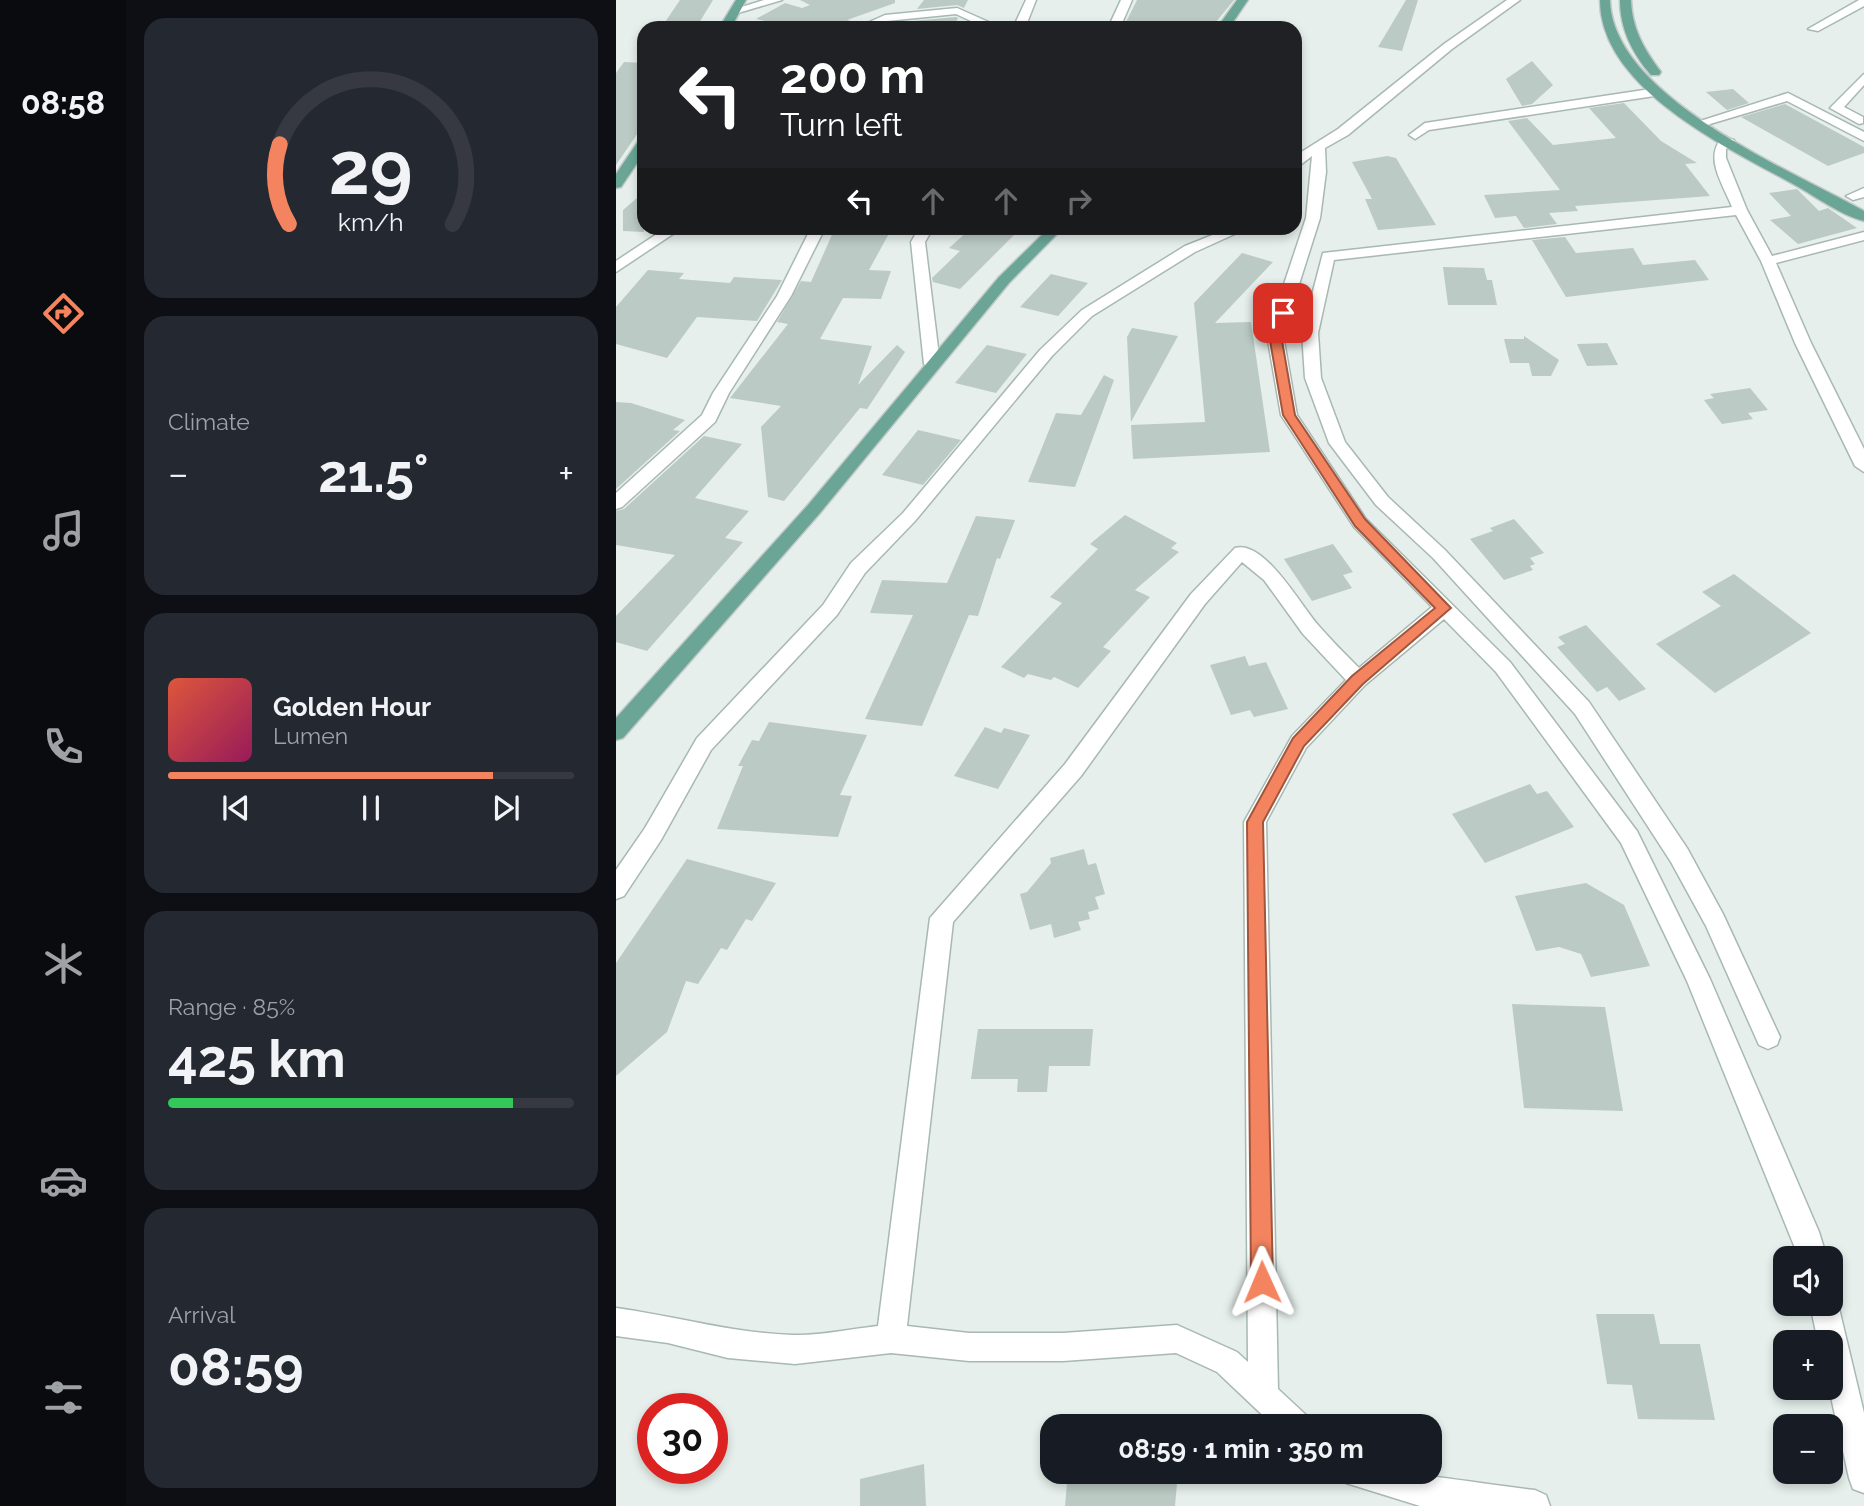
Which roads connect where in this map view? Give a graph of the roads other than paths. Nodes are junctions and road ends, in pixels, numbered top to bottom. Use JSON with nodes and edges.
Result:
{"nodes":[{"id":1,"x":777,"y":0,"type":"edge"},
{"id":2,"x":1031,"y":0,"type":"edge"},
{"id":3,"x":1127,"y":0,"type":"edge"},
{"id":4,"x":1243,"y":0,"type":"edge"},
{"id":5,"x":1515,"y":0,"type":"edge"},
{"id":6,"x":1605,"y":0,"type":"edge"},
{"id":7,"x":1626,"y":0,"type":"edge"},
{"id":8,"x":1864,"y":2,"type":"edge"},
{"id":9,"x":740,"y":5,"type":"edge"},
{"id":10,"x":960,"y":5,"type":"edge"},
{"id":11,"x":730,"y":21,"type":"edge"},
{"id":12,"x":878,"y":21,"type":"edge"},
{"id":13,"x":985,"y":21,"type":"edge"},
{"id":14,"x":1022,"y":21,"type":"edge"},
{"id":15,"x":1117,"y":21,"type":"edge"},
{"id":16,"x":1228,"y":21,"type":"edge"},
{"id":17,"x":1814,"y":29,"type":"dead end"},
{"id":18,"x":1864,"y":78,"type":"edge"},
{"id":19,"x":1657,"y":92,"type":"junction"},
{"id":20,"x":1717,"y":119,"type":"junction"},
{"id":21,"x":1864,"y":123,"type":"edge"},
{"id":22,"x":1700,"y":124,"type":"junction"},
{"id":23,"x":1415,"y":135,"type":"dead end"},
{"id":24,"x":1864,"y":136,"type":"edge"},
{"id":25,"x":1728,"y":140,"type":"junction"},
{"id":26,"x":1318,"y":146,"type":"junction"},
{"id":27,"x":637,"y":153,"type":"edge"},
{"id":28,"x":1302,"y":155,"type":"edge"},
{"id":29,"x":631,"y":161,"type":"junction"},
{"id":30,"x":616,"y":184,"type":"edge"},
{"id":31,"x":1860,"y":197,"type":"edge"},
{"id":32,"x":616,"y":198,"type":"edge"},
{"id":33,"x":1740,"y":210,"type":"junction"},
{"id":34,"x":1864,"y":217,"type":"edge"},
{"id":35,"x":663,"y":235,"type":"edge"},
{"id":36,"x":814,"y":235,"type":"edge"},
{"id":37,"x":922,"y":235,"type":"edge"},
{"id":38,"x":1049,"y":235,"type":"edge"},
{"id":39,"x":1224,"y":235,"type":"edge"},
{"id":40,"x":1864,"y":236,"type":"edge"},
{"id":41,"x":1768,"y":261,"type":"junction"},
{"id":42,"x":620,"y":263,"type":"edge"},
{"id":43,"x":932,"y":364,"type":"junction"},
{"id":44,"x":1864,"y":466,"type":"edge"},
{"id":45,"x":616,"y":503,"type":"edge"},
{"id":46,"x":1444,"y":608,"type":"junction"},
{"id":47,"x":1357,"y":680,"type":"junction"},
{"id":48,"x":616,"y":732,"type":"edge"},
{"id":49,"x":616,"y":889,"type":"edge"},
{"id":50,"x":1768,"y":1037,"type":"dead end"},
{"id":51,"x":1810,"y":1246,"type":"edge"},
{"id":52,"x":1827,"y":1316,"type":"edge"},
{"id":53,"x":616,"y":1322,"type":"edge"},
{"id":54,"x":891,"y":1339,"type":"junction"},
{"id":55,"x":1264,"y":1394,"type":"junction"},
{"id":56,"x":1283,"y":1414,"type":"edge"},
{"id":57,"x":1864,"y":1478,"type":"edge"},
{"id":58,"x":1398,"y":1484,"type":"edge"},
{"id":59,"x":1535,"y":1506,"type":"edge"}],
"edges":[{"from":1,"to":9,"type":"street"},
{"from":2,"to":14,"type":"street"},
{"from":3,"to":15,"type":"street"},
{"from":4,"to":16,"type":"main road"},
{"from":5,"to":26,"type":"street"},
{"from":6,"to":19,"type":"main road"},
{"from":7,"to":20,"type":"main road"},
{"from":8,"to":17,"type":"street"},
{"from":9,"to":11,"type":"main road"},
{"from":10,"to":12,"type":"street"},
{"from":10,"to":13,"type":"street"},
{"from":18,"to":21,"type":"street"},
{"from":19,"to":22,"type":"main road"},
{"from":19,"to":23,"type":"street"},
{"from":20,"to":22,"type":"street"},
{"from":20,"to":24,"type":"street"},
{"from":20,"to":31,"type":"main road"},
{"from":22,"to":25,"type":"main road"},
{"from":25,"to":33,"type":"street"},
{"from":25,"to":34,"type":"main road"},
{"from":26,"to":28,"type":"street"},
{"from":26,"to":46,"type":"street"},
{"from":27,"to":29,"type":"main road"},
{"from":29,"to":30,"type":"main road"},
{"from":29,"to":32,"type":"main road"},
{"from":33,"to":41,"type":"street"},
{"from":33,"to":50,"type":"street"},
{"from":35,"to":42,"type":"street"},
{"from":36,"to":45,"type":"street"},
{"from":37,"to":43,"type":"street"},
{"from":38,"to":43,"type":"main road"},
{"from":39,"to":49,"type":"street"},
{"from":40,"to":41,"type":"street"},
{"from":41,"to":44,"type":"street"},
{"from":43,"to":48,"type":"main road"},
{"from":46,"to":47,"type":"street"},
{"from":46,"to":51,"type":"street"},
{"from":47,"to":54,"type":"street"},
{"from":47,"to":55,"type":"street"},
{"from":52,"to":57,"type":"street"},
{"from":53,"to":54,"type":"street"},
{"from":54,"to":55,"type":"street"},
{"from":55,"to":56,"type":"street"},
{"from":58,"to":59,"type":"street"}]}
